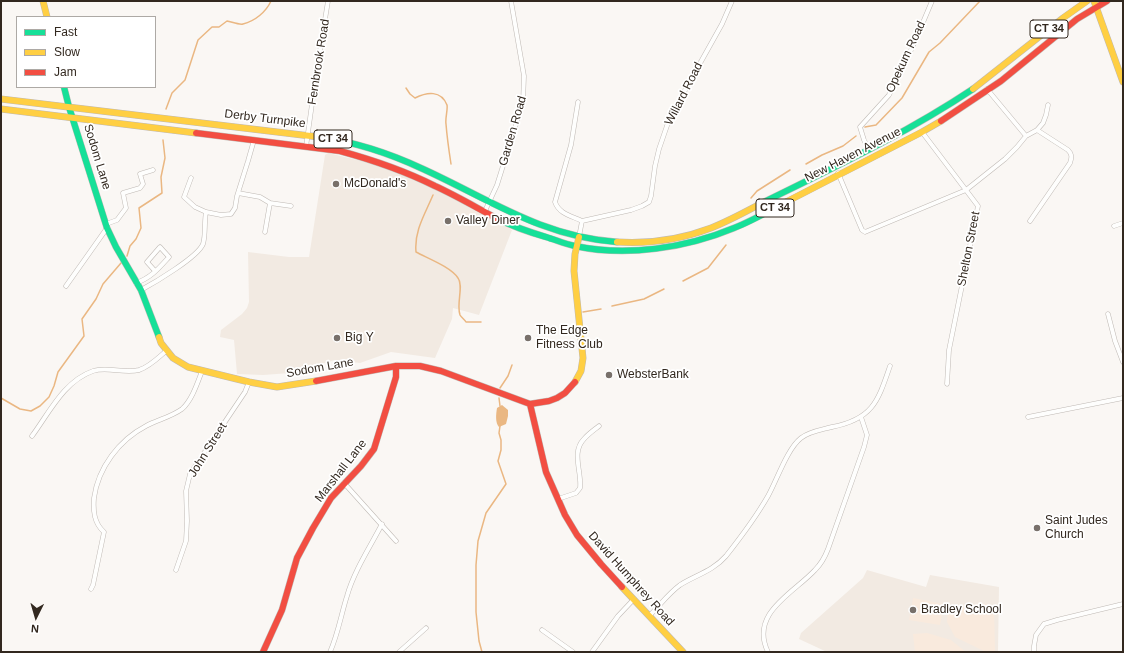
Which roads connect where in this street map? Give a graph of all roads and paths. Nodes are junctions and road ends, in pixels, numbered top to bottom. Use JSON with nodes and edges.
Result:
{"nodes":[{"id":1,"x":43,"y":1,"type":"edge"},
{"id":2,"x":328,"y":1,"type":"edge"},
{"id":3,"x":512,"y":1,"type":"edge"},
{"id":4,"x":732,"y":1,"type":"edge"},
{"id":5,"x":932,"y":1,"type":"edge"},
{"id":6,"x":1087,"y":1,"type":"edge"},
{"id":7,"x":1107,"y":1,"type":"edge"},
{"id":8,"x":1095,"y":4,"type":"edge"},
{"id":9,"x":47,"y":16,"type":"edge"},
{"id":10,"x":1123,"y":82,"type":"edge"},
{"id":11,"x":982,"y":83,"type":"junction"},
{"id":12,"x":64,"y":88,"type":"edge"},
{"id":13,"x":989,"y":90,"type":"junction"},
{"id":14,"x":1,"y":99,"type":"edge"},
{"id":15,"x":578,"y":102,"type":"dead end"},
{"id":16,"x":1048,"y":105,"type":"dead end"},
{"id":17,"x":69,"y":107,"type":"junction"},
{"id":18,"x":1,"y":109,"type":"edge"},
{"id":19,"x":73,"y":117,"type":"junction"},
{"id":20,"x":1037,"y":130,"type":"junction"},
{"id":21,"x":922,"y":132,"type":"junction"},
{"id":22,"x":308,"y":135,"type":"junction"},
{"id":23,"x":1026,"y":136,"type":"junction"},
{"id":24,"x":322,"y":137,"type":"junction"},
{"id":25,"x":254,"y":140,"type":"junction"},
{"id":26,"x":306,"y":147,"type":"junction"},
{"id":27,"x":320,"y":148,"type":"junction"},
{"id":28,"x":869,"y":150,"type":"junction"},
{"id":29,"x":834,"y":166,"type":"junction"},
{"id":30,"x":153,"y":170,"type":"dead end"},
{"id":31,"x":839,"y":175,"type":"junction"},
{"id":32,"x":190,"y":178,"type":"dead end"},
{"id":33,"x":966,"y":190,"type":"junction"},
{"id":34,"x":238,"y":193,"type":"junction"},
{"id":35,"x":490,"y":202,"type":"junction"},
{"id":36,"x":270,"y":203,"type":"junction"},
{"id":37,"x":496,"y":205,"type":"junction"},
{"id":38,"x":291,"y":206,"type":"dead end"},
{"id":39,"x":485,"y":211,"type":"junction"},
{"id":40,"x":206,"y":212,"type":"junction"},
{"id":41,"x":491,"y":214,"type":"junction"},
{"id":42,"x":582,"y":221,"type":"junction"},
{"id":43,"x":1030,"y":221,"type":"dead end"},
{"id":44,"x":1123,"y":223,"type":"edge"},
{"id":45,"x":107,"y":226,"type":"junction"},
{"id":46,"x":1114,"y":226,"type":"dead end"},
{"id":47,"x":265,"y":232,"type":"dead end"},
{"id":48,"x":579,"y":237,"type":"junction"},
{"id":49,"x":577,"y":247,"type":"junction"},
{"id":50,"x":156,"y":271,"type":"junction"},
{"id":51,"x":136,"y":283,"type":"junction"},
{"id":52,"x":66,"y":286,"type":"dead end"},
{"id":53,"x":141,"y":290,"type":"junction"},
{"id":54,"x":1108,"y":314,"type":"dead end"},
{"id":55,"x":166,"y":351,"type":"junction"},
{"id":56,"x":1123,"y":362,"type":"edge"},
{"id":57,"x":396,"y":366,"type":"junction"},
{"id":58,"x":890,"y":366,"type":"dead end"},
{"id":59,"x":202,"y":372,"type":"junction"},
{"id":60,"x":249,"y":382,"type":"junction"},
{"id":61,"x":947,"y":384,"type":"dead end"},
{"id":62,"x":1123,"y":398,"type":"edge"},
{"id":63,"x":530,"y":404,"type":"junction"},
{"id":64,"x":861,"y":417,"type":"junction"},
{"id":65,"x":1028,"y":418,"type":"dead end"},
{"id":66,"x":599,"y":426,"type":"dead end"},
{"id":67,"x":32,"y":436,"type":"dead end"},
{"id":68,"x":344,"y":483,"type":"junction"},
{"id":69,"x":558,"y":499,"type":"junction"},
{"id":70,"x":382,"y":524,"type":"junction"},
{"id":71,"x":396,"y":541,"type":"dead end"},
{"id":72,"x":176,"y":570,"type":"dead end"},
{"id":73,"x":90,"y":589,"type":"dead end"},
{"id":74,"x":634,"y":599,"type":"junction"},
{"id":75,"x":1123,"y":604,"type":"edge"},
{"id":76,"x":650,"y":615,"type":"junction"},
{"id":77,"x":426,"y":628,"type":"dead end"},
{"id":78,"x":542,"y":630,"type":"dead end"},
{"id":79,"x":263,"y":652,"type":"edge"},
{"id":80,"x":330,"y":652,"type":"edge"},
{"id":81,"x":399,"y":652,"type":"edge"},
{"id":82,"x":573,"y":652,"type":"edge"},
{"id":83,"x":592,"y":652,"type":"edge"},
{"id":84,"x":683,"y":652,"type":"edge"},
{"id":85,"x":768,"y":652,"type":"edge"},
{"id":86,"x":1034,"y":652,"type":"edge"}],
"edges":[{"from":1,"to":9,"type":"main road"},
{"from":2,"to":22,"type":"street","name":"Fernbrook Road"},
{"from":3,"to":35,"type":"street","name":"Garden Road"},
{"from":4,"to":42,"type":"street","name":"Willard Road"},
{"from":5,"to":28,"type":"street","name":"Opekum Road"},
{"from":6,"to":11,"type":"main road","name":"New Haven Avenue","number":"CT 34"},
{"from":7,"to":8,"type":"main road","name":"New Haven Avenue","number":"CT 34"},
{"from":8,"to":10,"type":"main road"},
{"from":8,"to":13,"type":"main road","name":"New Haven Avenue","number":"CT 34"},
{"from":11,"to":13,"type":"street"},
{"from":11,"to":28,"type":"main road","name":"New Haven Avenue","number":"CT 34"},
{"from":12,"to":17,"type":"main road","name":"Sodom Lane"},
{"from":13,"to":21,"type":"main road","name":"New Haven Avenue","number":"CT 34"},
{"from":13,"to":23,"type":"street"},
{"from":14,"to":17,"type":"main road","name":"Derby Turnpike","number":"CT 34"},
{"from":15,"to":42,"type":"street"},
{"from":16,"to":20,"type":"street"},
{"from":17,"to":19,"type":"main road","name":"Sodom Lane"},
{"from":17,"to":22,"type":"main road","name":"Derby Turnpike","number":"CT 34"},
{"from":18,"to":19,"type":"main road","name":"Derby Turnpike","number":"CT 34"},
{"from":19,"to":25,"type":"main road","name":"Derby Turnpike","number":"CT 34"},
{"from":19,"to":45,"type":"main road","name":"Sodom Lane"},
{"from":20,"to":23,"type":"street"},
{"from":20,"to":43,"type":"street"},
{"from":21,"to":31,"type":"main road","name":"New Haven Avenue","number":"CT 34"},
{"from":21,"to":33,"type":"street","name":"Shelton Street"},
{"from":22,"to":24,"type":"main road","name":"Derby Turnpike","number":"CT 34"},
{"from":22,"to":26,"type":"street","name":"Fernbrook Road"},
{"from":23,"to":33,"type":"street"},
{"from":24,"to":27,"type":"main road"},
{"from":24,"to":35,"type":"main road","name":"Derby Turnpike","number":"CT 34"},
{"from":25,"to":26,"type":"main road","name":"Derby Turnpike","number":"CT 34"},
{"from":25,"to":34,"type":"street"},
{"from":26,"to":27,"type":"main road","name":"Derby Turnpike","number":"CT 34"},
{"from":27,"to":39,"type":"main road","name":"Derby Turnpike","number":"CT 34"},
{"from":28,"to":29,"type":"main road","name":"New Haven Avenue","number":"CT 34"},
{"from":29,"to":31,"type":"street"},
{"from":29,"to":48,"type":"main road","name":"New Haven Avenue","number":"CT 34"},
{"from":30,"to":45,"type":"street"},
{"from":31,"to":33,"type":"street"},
{"from":31,"to":49,"type":"main road","name":"New Haven Avenue","number":"CT 34"},
{"from":32,"to":40,"type":"street"},
{"from":33,"to":61,"type":"street","name":"Shelton Street"},
{"from":34,"to":36,"type":"street"},
{"from":34,"to":40,"type":"street"},
{"from":35,"to":37,"type":"main road","name":"Derby Turnpike","number":"CT 34"},
{"from":35,"to":39,"type":"street","name":"Garden Road"},
{"from":36,"to":38,"type":"street"},
{"from":36,"to":47,"type":"street"},
{"from":37,"to":41,"type":"main road"},
{"from":37,"to":48,"type":"main road","name":"Derby Turnpike","number":"CT 34"},
{"from":39,"to":41,"type":"main road","name":"Derby Turnpike","number":"CT 34"},
{"from":40,"to":53,"type":"street"},
{"from":41,"to":49,"type":"main road","name":"Derby Turnpike","number":"CT 34"},
{"from":42,"to":48,"type":"street"},
{"from":44,"to":46,"type":"street"},
{"from":45,"to":51,"type":"main road","name":"Sodom Lane"},
{"from":45,"to":52,"type":"street"},
{"from":48,"to":49,"type":"main road","name":"Sodom Lane"},
{"from":49,"to":63,"type":"main road","name":"Sodom Lane"},
{"from":50,"to":50,"type":"street"},
{"from":50,"to":51,"type":"street"},
{"from":51,"to":53,"type":"main road","name":"Sodom Lane"},
{"from":53,"to":55,"type":"main road","name":"Sodom Lane"},
{"from":54,"to":56,"type":"street"},
{"from":55,"to":59,"type":"main road","name":"Sodom Lane"},
{"from":55,"to":67,"type":"street"},
{"from":57,"to":60,"type":"main road","name":"Sodom Lane"},
{"from":57,"to":63,"type":"main road","name":"Sodom Lane"},
{"from":57,"to":68,"type":"main road","name":"Marshall Lane"},
{"from":58,"to":64,"type":"street"},
{"from":59,"to":60,"type":"main road","name":"Sodom Lane"},
{"from":59,"to":73,"type":"street"},
{"from":60,"to":72,"type":"street","name":"John Street"},
{"from":62,"to":65,"type":"street"},
{"from":63,"to":69,"type":"main road","name":"David Humphrey Road"},
{"from":64,"to":76,"type":"street"},
{"from":64,"to":85,"type":"street"},
{"from":66,"to":69,"type":"street"},
{"from":68,"to":70,"type":"street"},
{"from":68,"to":79,"type":"main road","name":"Marshall Lane"},
{"from":69,"to":74,"type":"main road","name":"David Humphrey Road"},
{"from":70,"to":71,"type":"street"},
{"from":70,"to":80,"type":"street"},
{"from":74,"to":76,"type":"main road","name":"David Humphrey Road"},
{"from":74,"to":83,"type":"street"},
{"from":75,"to":86,"type":"street"},
{"from":76,"to":84,"type":"main road","name":"David Humphrey Road"},
{"from":77,"to":81,"type":"street"},
{"from":78,"to":82,"type":"street"}]}
